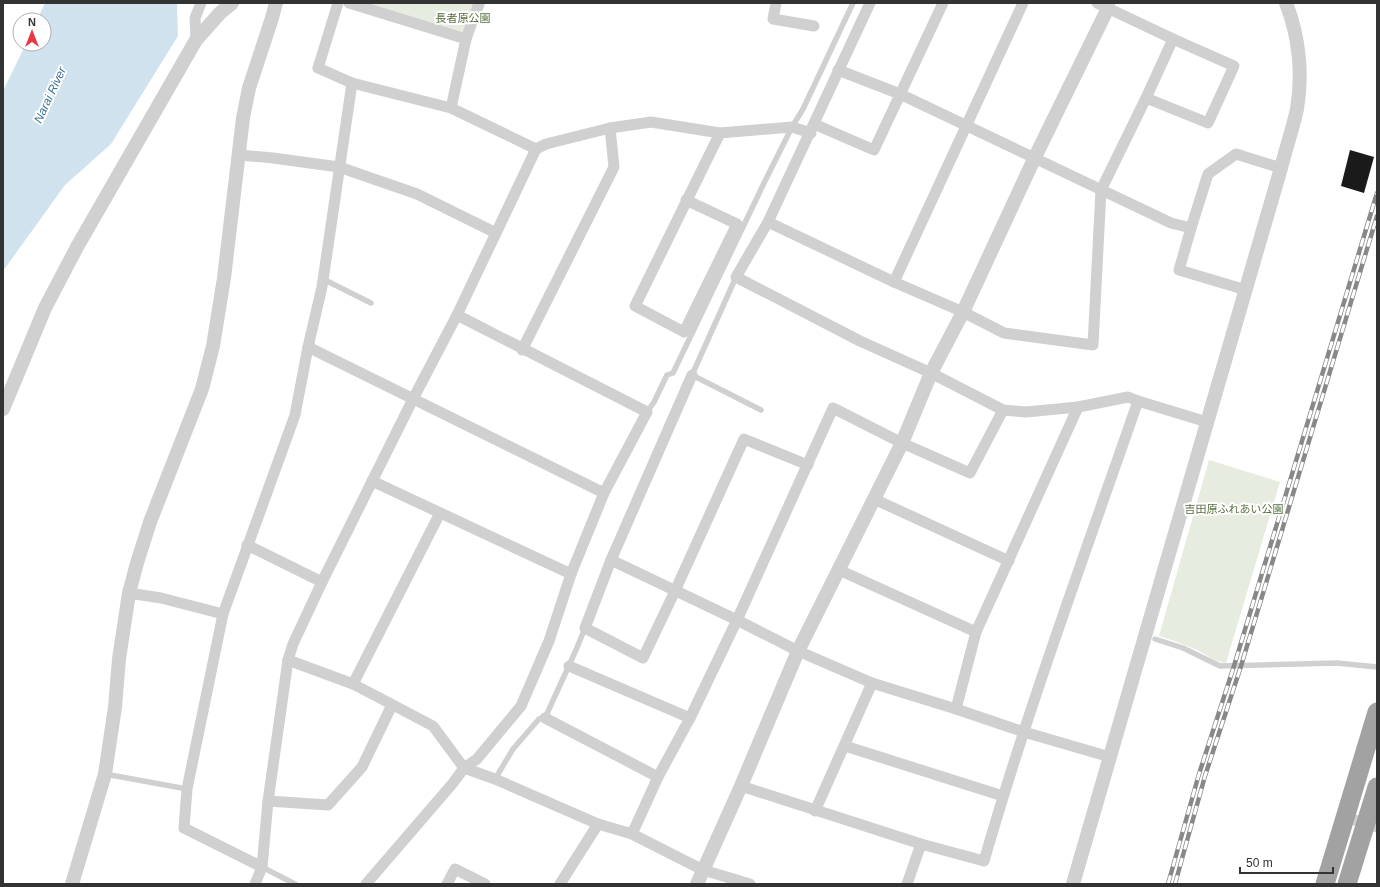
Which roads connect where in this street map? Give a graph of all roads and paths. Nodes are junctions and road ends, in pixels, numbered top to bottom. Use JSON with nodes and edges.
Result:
{"nodes":[{"id":1,"x":201,"y":3,"type":"edge"},
{"id":2,"x":232,"y":3,"type":"edge"},
{"id":3,"x":276,"y":3,"type":"edge"},
{"id":4,"x":338,"y":3,"type":"edge"},
{"id":5,"x":349,"y":3,"type":"edge"},
{"id":6,"x":479,"y":3,"type":"edge"},
{"id":7,"x":776,"y":3,"type":"edge"},
{"id":8,"x":853,"y":3,"type":"edge"},
{"id":9,"x":870,"y":3,"type":"edge"},
{"id":10,"x":943,"y":3,"type":"edge"},
{"id":11,"x":1023,"y":3,"type":"edge"},
{"id":12,"x":1286,"y":3,"type":"edge"},
{"id":13,"x":1104,"y":5,"type":"edge"},
{"id":14,"x":814,"y":26,"type":"dead end"},
{"id":15,"x":466,"y":39,"type":"junction"},
{"id":16,"x":1173,"y":39,"type":"junction"},
{"id":17,"x":196,"y":40,"type":"junction"},
{"id":18,"x":838,"y":70,"type":"junction"},
{"id":19,"x":352,"y":83,"type":"junction"},
{"id":20,"x":900,"y":94,"type":"junction"},
{"id":21,"x":1146,"y":98,"type":"junction"},
{"id":22,"x":451,"y":108,"type":"junction"},
{"id":23,"x":966,"y":125,"type":"junction"},
{"id":24,"x":792,"y":127,"type":"junction"},
{"id":25,"x":610,"y":128,"type":"junction"},
{"id":26,"x":813,"y":128,"type":"junction"},
{"id":27,"x":720,"y":133,"type":"junction"},
{"id":28,"x":536,"y":149,"type":"junction"},
{"id":29,"x":239,"y":155,"type":"junction"},
{"id":30,"x":1035,"y":157,"type":"junction"},
{"id":31,"x":339,"y":167,"type":"junction"},
{"id":32,"x":1281,"y":168,"type":"junction"},
{"id":33,"x":1101,"y":190,"type":"junction"},
{"id":34,"x":686,"y":200,"type":"junction"},
{"id":35,"x":768,"y":222,"type":"junction"},
{"id":36,"x":1191,"y":228,"type":"junction"},
{"id":37,"x":496,"y":233,"type":"junction"},
{"id":38,"x":736,"y":277,"type":"junction"},
{"id":39,"x":323,"y":279,"type":"junction"},
{"id":40,"x":894,"y":282,"type":"junction"},
{"id":41,"x":1246,"y":290,"type":"junction"},
{"id":42,"x":371,"y":303,"type":"dead end"},
{"id":43,"x":963,"y":312,"type":"junction"},
{"id":44,"x":457,"y":315,"type":"junction"},
{"id":45,"x":308,"y":347,"type":"junction"},
{"id":46,"x":522,"y":350,"type":"junction"},
{"id":47,"x":931,"y":373,"type":"junction"},
{"id":48,"x":692,"y":375,"type":"junction"},
{"id":49,"x":413,"y":399,"type":"junction"},
{"id":50,"x":1138,"y":401,"type":"junction"},
{"id":51,"x":1078,"y":407,"type":"junction"},
{"id":52,"x":3,"y":409,"type":"edge"},
{"id":53,"x":761,"y":410,"type":"dead end"},
{"id":54,"x":1004,"y":410,"type":"junction"},
{"id":55,"x":647,"y":412,"type":"junction"},
{"id":56,"x":1207,"y":422,"type":"junction"},
{"id":57,"x":902,"y":443,"type":"junction"},
{"id":58,"x":808,"y":465,"type":"junction"},
{"id":59,"x":372,"y":481,"type":"junction"},
{"id":60,"x":604,"y":493,"type":"junction"},
{"id":61,"x":874,"y":499,"type":"junction"},
{"id":62,"x":440,"y":513,"type":"junction"},
{"id":63,"x":247,"y":546,"type":"junction"},
{"id":64,"x":611,"y":560,"type":"junction"},
{"id":65,"x":1009,"y":561,"type":"junction"},
{"id":66,"x":838,"y":570,"type":"junction"},
{"id":67,"x":571,"y":574,"type":"junction"},
{"id":68,"x":322,"y":582,"type":"junction"},
{"id":69,"x":675,"y":591,"type":"junction"},
{"id":70,"x":130,"y":593,"type":"junction"},
{"id":71,"x":224,"y":614,"type":"junction"},
{"id":72,"x":737,"y":620,"type":"junction"},
{"id":73,"x":585,"y":628,"type":"junction"},
{"id":74,"x":976,"y":632,"type":"junction"},
{"id":75,"x":1154,"y":639,"type":"dead end"},
{"id":76,"x":798,"y":651,"type":"junction"},
{"id":77,"x":288,"y":660,"type":"junction"},
{"id":78,"x":569,"y":666,"type":"junction"},
{"id":79,"x":1377,"y":667,"type":"edge"},
{"id":80,"x":872,"y":683,"type":"junction"},
{"id":81,"x":353,"y":684,"type":"junction"},
{"id":82,"x":392,"y":705,"type":"junction"},
{"id":83,"x":956,"y":708,"type":"junction"},
{"id":84,"x":1377,"y":712,"type":"edge"},
{"id":85,"x":545,"y":718,"type":"junction"},
{"id":86,"x":690,"y":718,"type":"junction"},
{"id":87,"x":1024,"y":732,"type":"junction"},
{"id":88,"x":845,"y":746,"type":"junction"},
{"id":89,"x":1110,"y":757,"type":"junction"},
{"id":90,"x":464,"y":768,"type":"junction"},
{"id":91,"x":105,"y":774,"type":"junction"},
{"id":92,"x":658,"y":777,"type":"junction"},
{"id":93,"x":495,"y":779,"type":"junction"},
{"id":94,"x":742,"y":786,"type":"junction"},
{"id":95,"x":1377,"y":787,"type":"edge"},
{"id":96,"x":187,"y":789,"type":"junction"},
{"id":97,"x":1003,"y":796,"type":"junction"},
{"id":98,"x":268,"y":801,"type":"junction"},
{"id":99,"x":815,"y":810,"type":"junction"},
{"id":100,"x":1345,"y":817,"type":"junction"},
{"id":101,"x":598,"y":824,"type":"junction"},
{"id":102,"x":1372,"y":825,"type":"edge"},
{"id":103,"x":632,"y":834,"type":"junction"},
{"id":104,"x":921,"y":844,"type":"junction"},
{"id":105,"x":262,"y":867,"type":"junction"},
{"id":106,"x":704,"y":870,"type":"junction"},
{"id":107,"x":72,"y":884,"type":"edge"},
{"id":108,"x":255,"y":884,"type":"edge"},
{"id":109,"x":295,"y":884,"type":"edge"},
{"id":110,"x":366,"y":884,"type":"edge"},
{"id":111,"x":447,"y":884,"type":"edge"},
{"id":112,"x":486,"y":884,"type":"edge"},
{"id":113,"x":560,"y":884,"type":"edge"},
{"id":114,"x":698,"y":884,"type":"edge"},
{"id":115,"x":750,"y":884,"type":"edge"},
{"id":116,"x":907,"y":884,"type":"edge"},
{"id":117,"x":1073,"y":884,"type":"edge"},
{"id":118,"x":1325,"y":884,"type":"edge"},
{"id":119,"x":1347,"y":884,"type":"edge"}],
"edges":[{"from":1,"to":17,"type":"street"},
{"from":2,"to":17,"type":"street"},
{"from":3,"to":29,"type":"street"},
{"from":4,"to":19,"type":"street"},
{"from":5,"to":15,"type":"street"},
{"from":6,"to":15,"type":"street"},
{"from":7,"to":14,"type":"street"},
{"from":8,"to":24,"type":"lane"},
{"from":9,"to":18,"type":"street"},
{"from":10,"to":20,"type":"street"},
{"from":11,"to":23,"type":"street"},
{"from":12,"to":32,"type":"street"},
{"from":13,"to":16,"type":"street"},
{"from":13,"to":30,"type":"street"},
{"from":15,"to":22,"type":"street"},
{"from":16,"to":21,"type":"street"},
{"from":16,"to":21,"type":"street"},
{"from":17,"to":52,"type":"street"},
{"from":18,"to":20,"type":"street"},
{"from":18,"to":26,"type":"street"},
{"from":19,"to":22,"type":"street"},
{"from":19,"to":31,"type":"street"},
{"from":20,"to":23,"type":"street"},
{"from":20,"to":26,"type":"street"},
{"from":21,"to":33,"type":"street"},
{"from":22,"to":28,"type":"street"},
{"from":23,"to":30,"type":"street"},
{"from":23,"to":40,"type":"street"},
{"from":24,"to":26,"type":"street"},
{"from":24,"to":27,"type":"street"},
{"from":24,"to":55,"type":"lane"},
{"from":25,"to":27,"type":"street"},
{"from":25,"to":28,"type":"street"},
{"from":25,"to":46,"type":"street"},
{"from":26,"to":35,"type":"street"},
{"from":27,"to":34,"type":"street"},
{"from":28,"to":37,"type":"street"},
{"from":29,"to":31,"type":"street"},
{"from":29,"to":70,"type":"street"},
{"from":30,"to":33,"type":"street"},
{"from":30,"to":43,"type":"street"},
{"from":31,"to":37,"type":"street"},
{"from":31,"to":39,"type":"street"},
{"from":32,"to":36,"type":"street"},
{"from":32,"to":41,"type":"street"},
{"from":33,"to":36,"type":"street"},
{"from":33,"to":43,"type":"street"},
{"from":34,"to":34,"type":"street"},
{"from":35,"to":38,"type":"street"},
{"from":35,"to":40,"type":"street"},
{"from":36,"to":41,"type":"street"},
{"from":37,"to":44,"type":"street"},
{"from":38,"to":47,"type":"street"},
{"from":38,"to":48,"type":"lane"},
{"from":39,"to":42,"type":"lane"},
{"from":39,"to":45,"type":"street"},
{"from":40,"to":43,"type":"street"},
{"from":41,"to":56,"type":"street"},
{"from":43,"to":47,"type":"street"},
{"from":44,"to":46,"type":"street"},
{"from":44,"to":49,"type":"street"},
{"from":45,"to":49,"type":"street"},
{"from":45,"to":63,"type":"street"},
{"from":46,"to":55,"type":"street"},
{"from":47,"to":54,"type":"street"},
{"from":47,"to":57,"type":"street"},
{"from":48,"to":53,"type":"lane"},
{"from":48,"to":64,"type":"street"},
{"from":49,"to":59,"type":"street"},
{"from":49,"to":60,"type":"street"},
{"from":50,"to":51,"type":"street"},
{"from":50,"to":56,"type":"street"},
{"from":50,"to":87,"type":"street"},
{"from":51,"to":54,"type":"street"},
{"from":51,"to":65,"type":"street"},
{"from":54,"to":57,"type":"street"},
{"from":55,"to":60,"type":"street"},
{"from":56,"to":89,"type":"street"},
{"from":57,"to":58,"type":"street"},
{"from":57,"to":61,"type":"street"},
{"from":58,"to":69,"type":"street"},
{"from":58,"to":72,"type":"street"},
{"from":59,"to":62,"type":"street"},
{"from":59,"to":68,"type":"street"},
{"from":60,"to":67,"type":"street"},
{"from":61,"to":65,"type":"street"},
{"from":61,"to":66,"type":"street"},
{"from":62,"to":67,"type":"street"},
{"from":62,"to":81,"type":"street"},
{"from":63,"to":68,"type":"street"},
{"from":63,"to":71,"type":"street"},
{"from":64,"to":69,"type":"street"},
{"from":64,"to":73,"type":"street"},
{"from":65,"to":74,"type":"street"},
{"from":66,"to":74,"type":"street"},
{"from":66,"to":76,"type":"street"},
{"from":67,"to":90,"type":"street"},
{"from":68,"to":77,"type":"street"},
{"from":69,"to":72,"type":"street"},
{"from":69,"to":73,"type":"street"},
{"from":70,"to":71,"type":"street"},
{"from":70,"to":91,"type":"street"},
{"from":71,"to":96,"type":"street"},
{"from":72,"to":76,"type":"street"},
{"from":72,"to":86,"type":"street"},
{"from":73,"to":78,"type":"lane"},
{"from":74,"to":83,"type":"street"},
{"from":75,"to":79,"type":"lane"},
{"from":76,"to":80,"type":"street"},
{"from":76,"to":94,"type":"street"},
{"from":77,"to":81,"type":"street"},
{"from":77,"to":98,"type":"street"},
{"from":78,"to":85,"type":"lane"},
{"from":78,"to":86,"type":"street"},
{"from":80,"to":83,"type":"street"},
{"from":80,"to":88,"type":"street"},
{"from":81,"to":82,"type":"street"},
{"from":82,"to":90,"type":"street"},
{"from":82,"to":98,"type":"street"},
{"from":83,"to":87,"type":"street"},
{"from":84,"to":100,"type":"highway"},
{"from":85,"to":92,"type":"street"},
{"from":85,"to":93,"type":"lane"},
{"from":86,"to":92,"type":"street"},
{"from":87,"to":89,"type":"street"},
{"from":87,"to":97,"type":"street"},
{"from":88,"to":97,"type":"street"},
{"from":88,"to":99,"type":"street"},
{"from":89,"to":117,"type":"street"},
{"from":90,"to":93,"type":"street"},
{"from":90,"to":110,"type":"street"},
{"from":91,"to":96,"type":"lane"},
{"from":91,"to":107,"type":"street"},
{"from":92,"to":103,"type":"street"},
{"from":93,"to":101,"type":"street"},
{"from":94,"to":99,"type":"street"},
{"from":94,"to":106,"type":"street"},
{"from":95,"to":102,"type":"highway"},
{"from":96,"to":105,"type":"street"},
{"from":97,"to":104,"type":"street"},
{"from":98,"to":105,"type":"street"},
{"from":99,"to":104,"type":"street"},
{"from":100,"to":102,"type":"street"},
{"from":100,"to":118,"type":"highway"},
{"from":101,"to":103,"type":"street"},
{"from":101,"to":113,"type":"street"},
{"from":102,"to":119,"type":"highway"},
{"from":103,"to":106,"type":"street"},
{"from":104,"to":116,"type":"street"},
{"from":105,"to":108,"type":"street"},
{"from":105,"to":109,"type":"lane"},
{"from":106,"to":114,"type":"street"},
{"from":106,"to":115,"type":"street"},
{"from":111,"to":112,"type":"street"}]}
